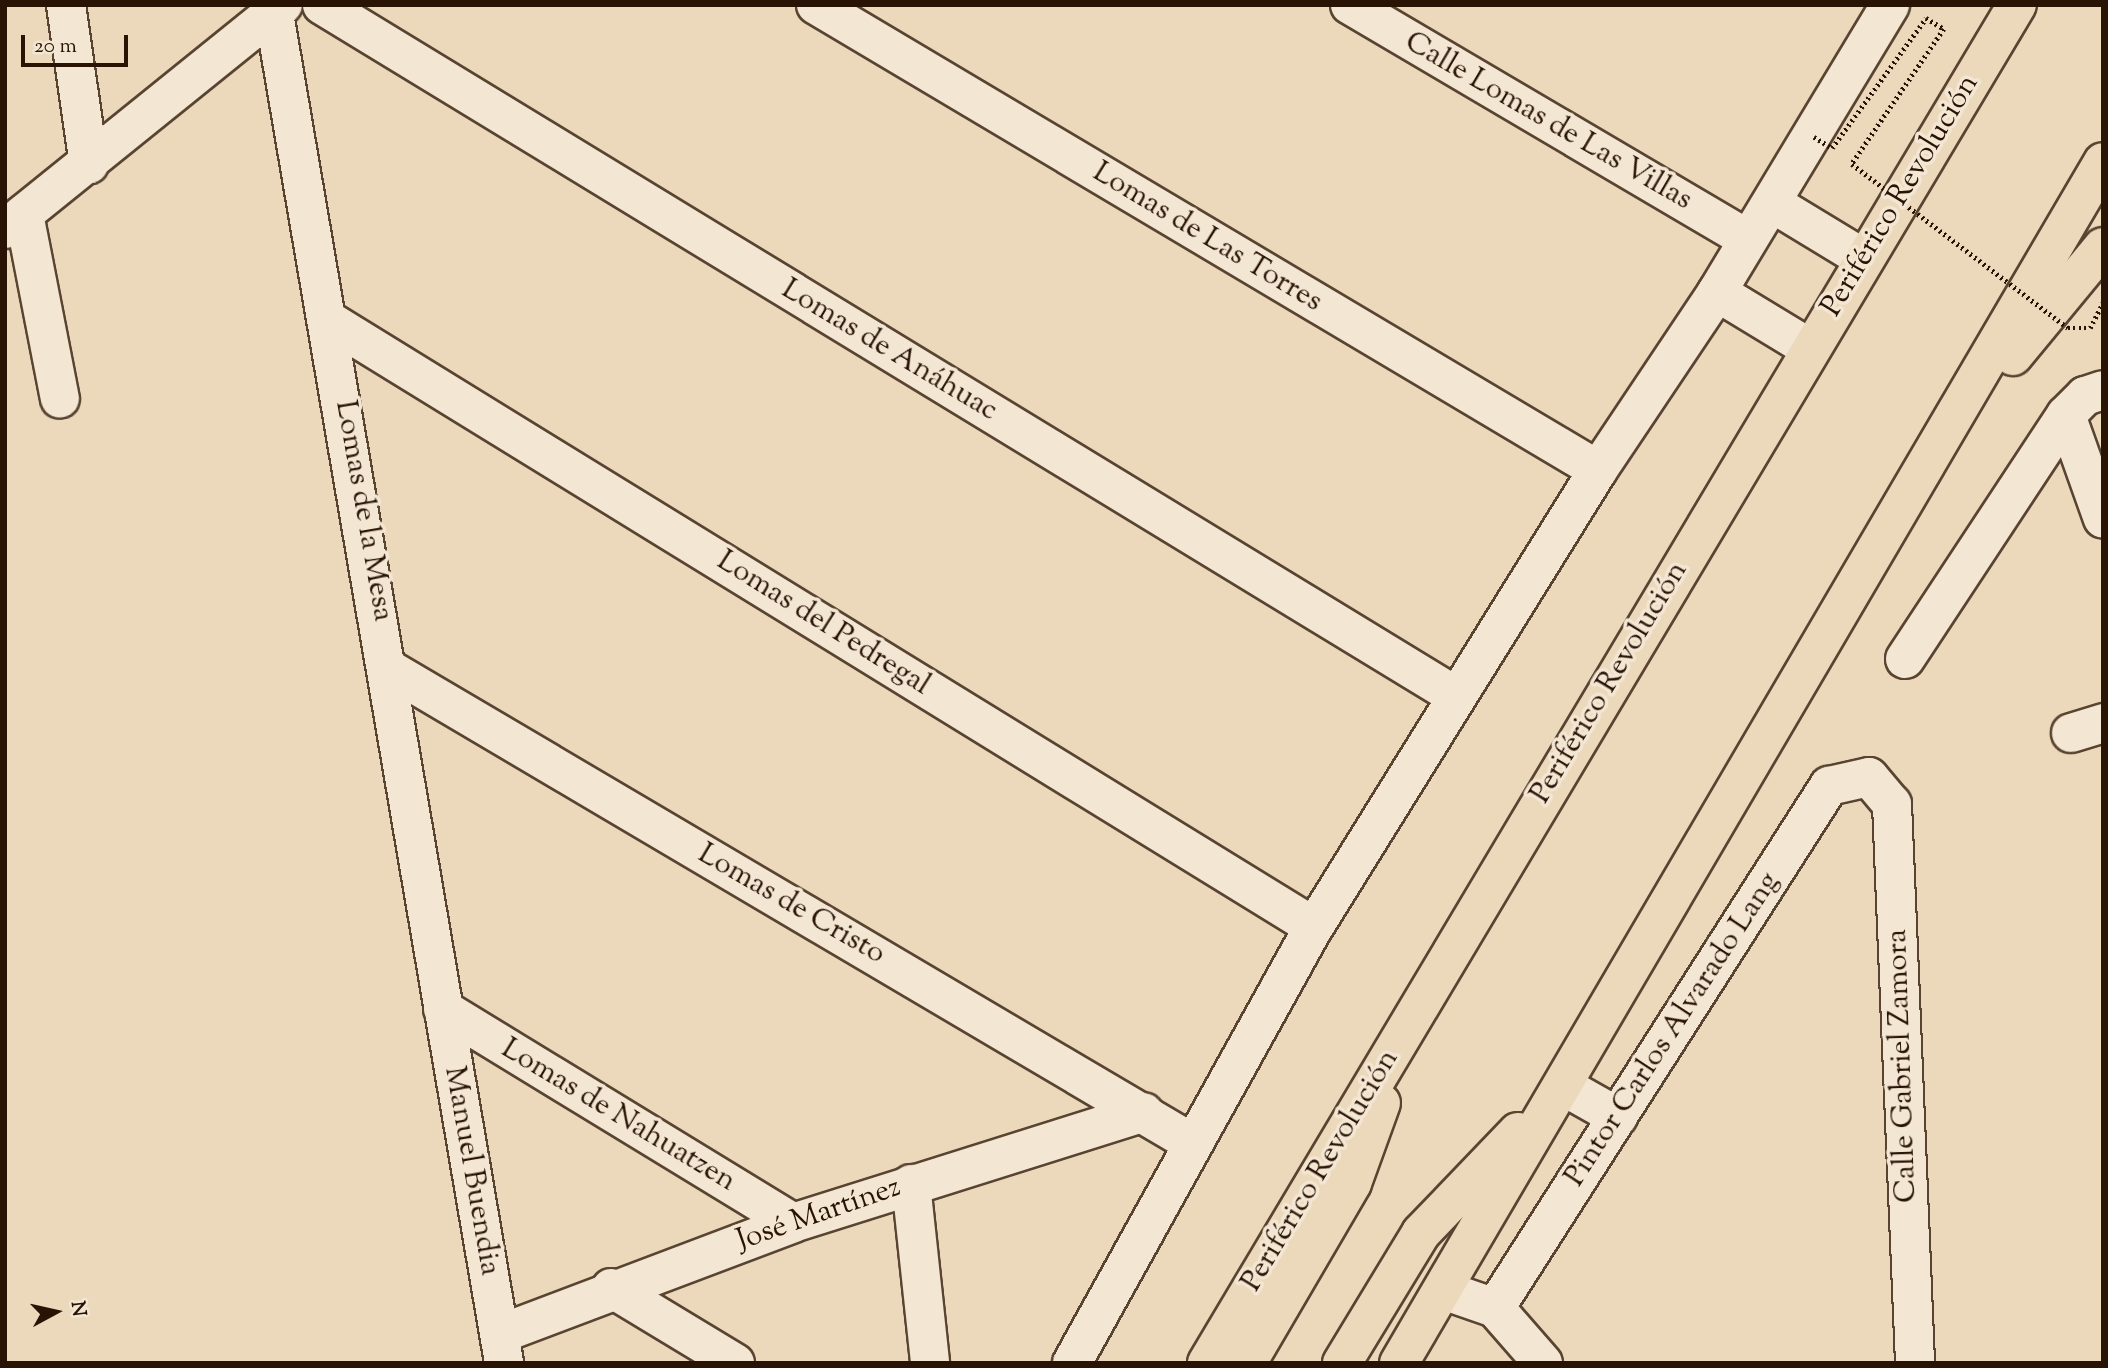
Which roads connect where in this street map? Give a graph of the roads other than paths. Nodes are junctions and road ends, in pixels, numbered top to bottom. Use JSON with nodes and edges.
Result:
{"nodes":[{"id":1,"x":65,"y":5,"type":"edge"},
{"id":2,"x":322,"y":5,"type":"edge"},
{"id":3,"x":816,"y":5,"type":"edge"},
{"id":4,"x":1350,"y":5,"type":"edge"},
{"id":5,"x":2017,"y":5,"type":"edge"},
{"id":6,"x":1879,"y":9,"type":"edge"},
{"id":7,"x":278,"y":10,"type":"edge"},
{"id":8,"x":2103,"y":162,"type":"edge"},
{"id":9,"x":89,"y":164,"type":"junction"},
{"id":10,"x":1772,"y":202,"type":"junction"},
{"id":11,"x":15,"y":221,"type":"edge"},
{"id":12,"x":1746,"y":238,"type":"junction"},
{"id":13,"x":2103,"y":247,"type":"edge"},
{"id":14,"x":1864,"y":259,"type":"junction"},
{"id":15,"x":1717,"y":292,"type":"junction"},
{"id":16,"x":331,"y":322,"type":"junction"},
{"id":17,"x":1809,"y":348,"type":"junction"},
{"id":18,"x":2103,"y":390,"type":"edge"},
{"id":19,"x":60,"y":399,"type":"dead end"},
{"id":20,"x":2066,"y":415,"type":"junction"},
{"id":21,"x":1942,"y":441,"type":"junction"},
{"id":22,"x":1598,"y":470,"type":"junction"},
{"id":23,"x":2103,"y":519,"type":"edge"},
{"id":24,"x":1905,"y":659,"type":"dead end"},
{"id":25,"x":389,"y":669,"type":"junction"},
{"id":26,"x":1456,"y":696,"type":"junction"},
{"id":27,"x":1869,"y":777,"type":"joint"},
{"id":28,"x":1314,"y":927,"type":"junction"},
{"id":29,"x":443,"y":1009,"type":"junction"},
{"id":30,"x":1413,"y":1016,"type":"junction"},
{"id":31,"x":1563,"y":1086,"type":"junction"},
{"id":32,"x":1144,"y":1112,"type":"junction"},
{"id":33,"x":1618,"y":1117,"type":"junction"},
{"id":34,"x":1192,"y":1143,"type":"junction"},
{"id":35,"x":911,"y":1184,"type":"junction"},
{"id":36,"x":793,"y":1223,"type":"junction"},
{"id":37,"x":611,"y":1287,"type":"junction"},
{"id":38,"x":1443,"y":1290,"type":"junction"},
{"id":39,"x":1495,"y":1308,"type":"junction"},
{"id":40,"x":502,"y":1348,"type":"edge"},
{"id":41,"x":735,"y":1363,"type":"edge"},
{"id":42,"x":930,"y":1363,"type":"edge"},
{"id":43,"x":1072,"y":1363,"type":"edge"},
{"id":44,"x":1207,"y":1363,"type":"edge"},
{"id":45,"x":1247,"y":1363,"type":"edge"},
{"id":46,"x":1342,"y":1363,"type":"edge"},
{"id":47,"x":1399,"y":1363,"type":"edge"},
{"id":48,"x":1543,"y":1363,"type":"edge"},
{"id":49,"x":1915,"y":1363,"type":"edge"}],
"edges":[{"from":1,"to":9,"type":"street"},
{"from":2,"to":26,"type":"street","name":"Lomas de Anáhuac"},
{"from":3,"to":22,"type":"street","name":"Lomas de Las Torres"},
{"from":4,"to":12,"type":"street","name":"Calle Lomas de Las Villas"},
{"from":5,"to":14,"type":"highway","name":"Periférico Revolución"},
{"from":6,"to":10,"type":"street"},
{"from":7,"to":9,"type":"street"},
{"from":7,"to":16,"type":"street","name":"Lomas de la Mesa"},
{"from":8,"to":21,"type":"highway"},
{"from":9,"to":11,"type":"street"},
{"from":10,"to":12,"type":"street"},
{"from":10,"to":14,"type":"street"},
{"from":11,"to":19,"type":"street"},
{"from":12,"to":15,"type":"street"},
{"from":13,"to":21,"type":"highway"},
{"from":14,"to":17,"type":"highway","name":"Periférico Revolución"},
{"from":15,"to":17,"type":"street"},
{"from":15,"to":22,"type":"street"},
{"from":16,"to":25,"type":"street","name":"Lomas de la Mesa"},
{"from":16,"to":28,"type":"street","name":"Lomas del Pedregal"},
{"from":17,"to":30,"type":"highway","name":"Periférico Revolución"},
{"from":18,"to":20,"type":"street"},
{"from":20,"to":23,"type":"street"},
{"from":20,"to":24,"type":"street"},
{"from":21,"to":31,"type":"highway"},
{"from":22,"to":26,"type":"street"},
{"from":25,"to":29,"type":"street","name":"Lomas de la Mesa"},
{"from":25,"to":32,"type":"street","name":"Lomas de Cristo"},
{"from":26,"to":28,"type":"street"},
{"from":27,"to":33,"type":"street","name":"Pintor Carlos Alvarado Lang"},
{"from":27,"to":49,"type":"street","name":"Calle Gabriel Zamora"},
{"from":28,"to":34,"type":"street"},
{"from":29,"to":36,"type":"street","name":"Lomas de Nahuatzen"},
{"from":29,"to":40,"type":"street","name":"Manuel Buendia"},
{"from":30,"to":44,"type":"highway","name":"Periférico Revolución"},
{"from":30,"to":45,"type":"highway"},
{"from":31,"to":33,"type":"street"},
{"from":31,"to":38,"type":"highway"},
{"from":31,"to":46,"type":"highway"},
{"from":32,"to":34,"type":"street","name":"Lomas de Cristo"},
{"from":32,"to":35,"type":"street","name":"José Martínez"},
{"from":33,"to":39,"type":"street","name":"Pintor Carlos Alvarado Lang"},
{"from":34,"to":43,"type":"street"},
{"from":35,"to":36,"type":"street","name":"José Martínez"},
{"from":35,"to":42,"type":"street"},
{"from":36,"to":37,"type":"street","name":"José Martínez"},
{"from":37,"to":40,"type":"street","name":"José Martínez"},
{"from":37,"to":41,"type":"street"},
{"from":38,"to":39,"type":"street"},
{"from":38,"to":47,"type":"highway"},
{"from":39,"to":48,"type":"street"}]}
